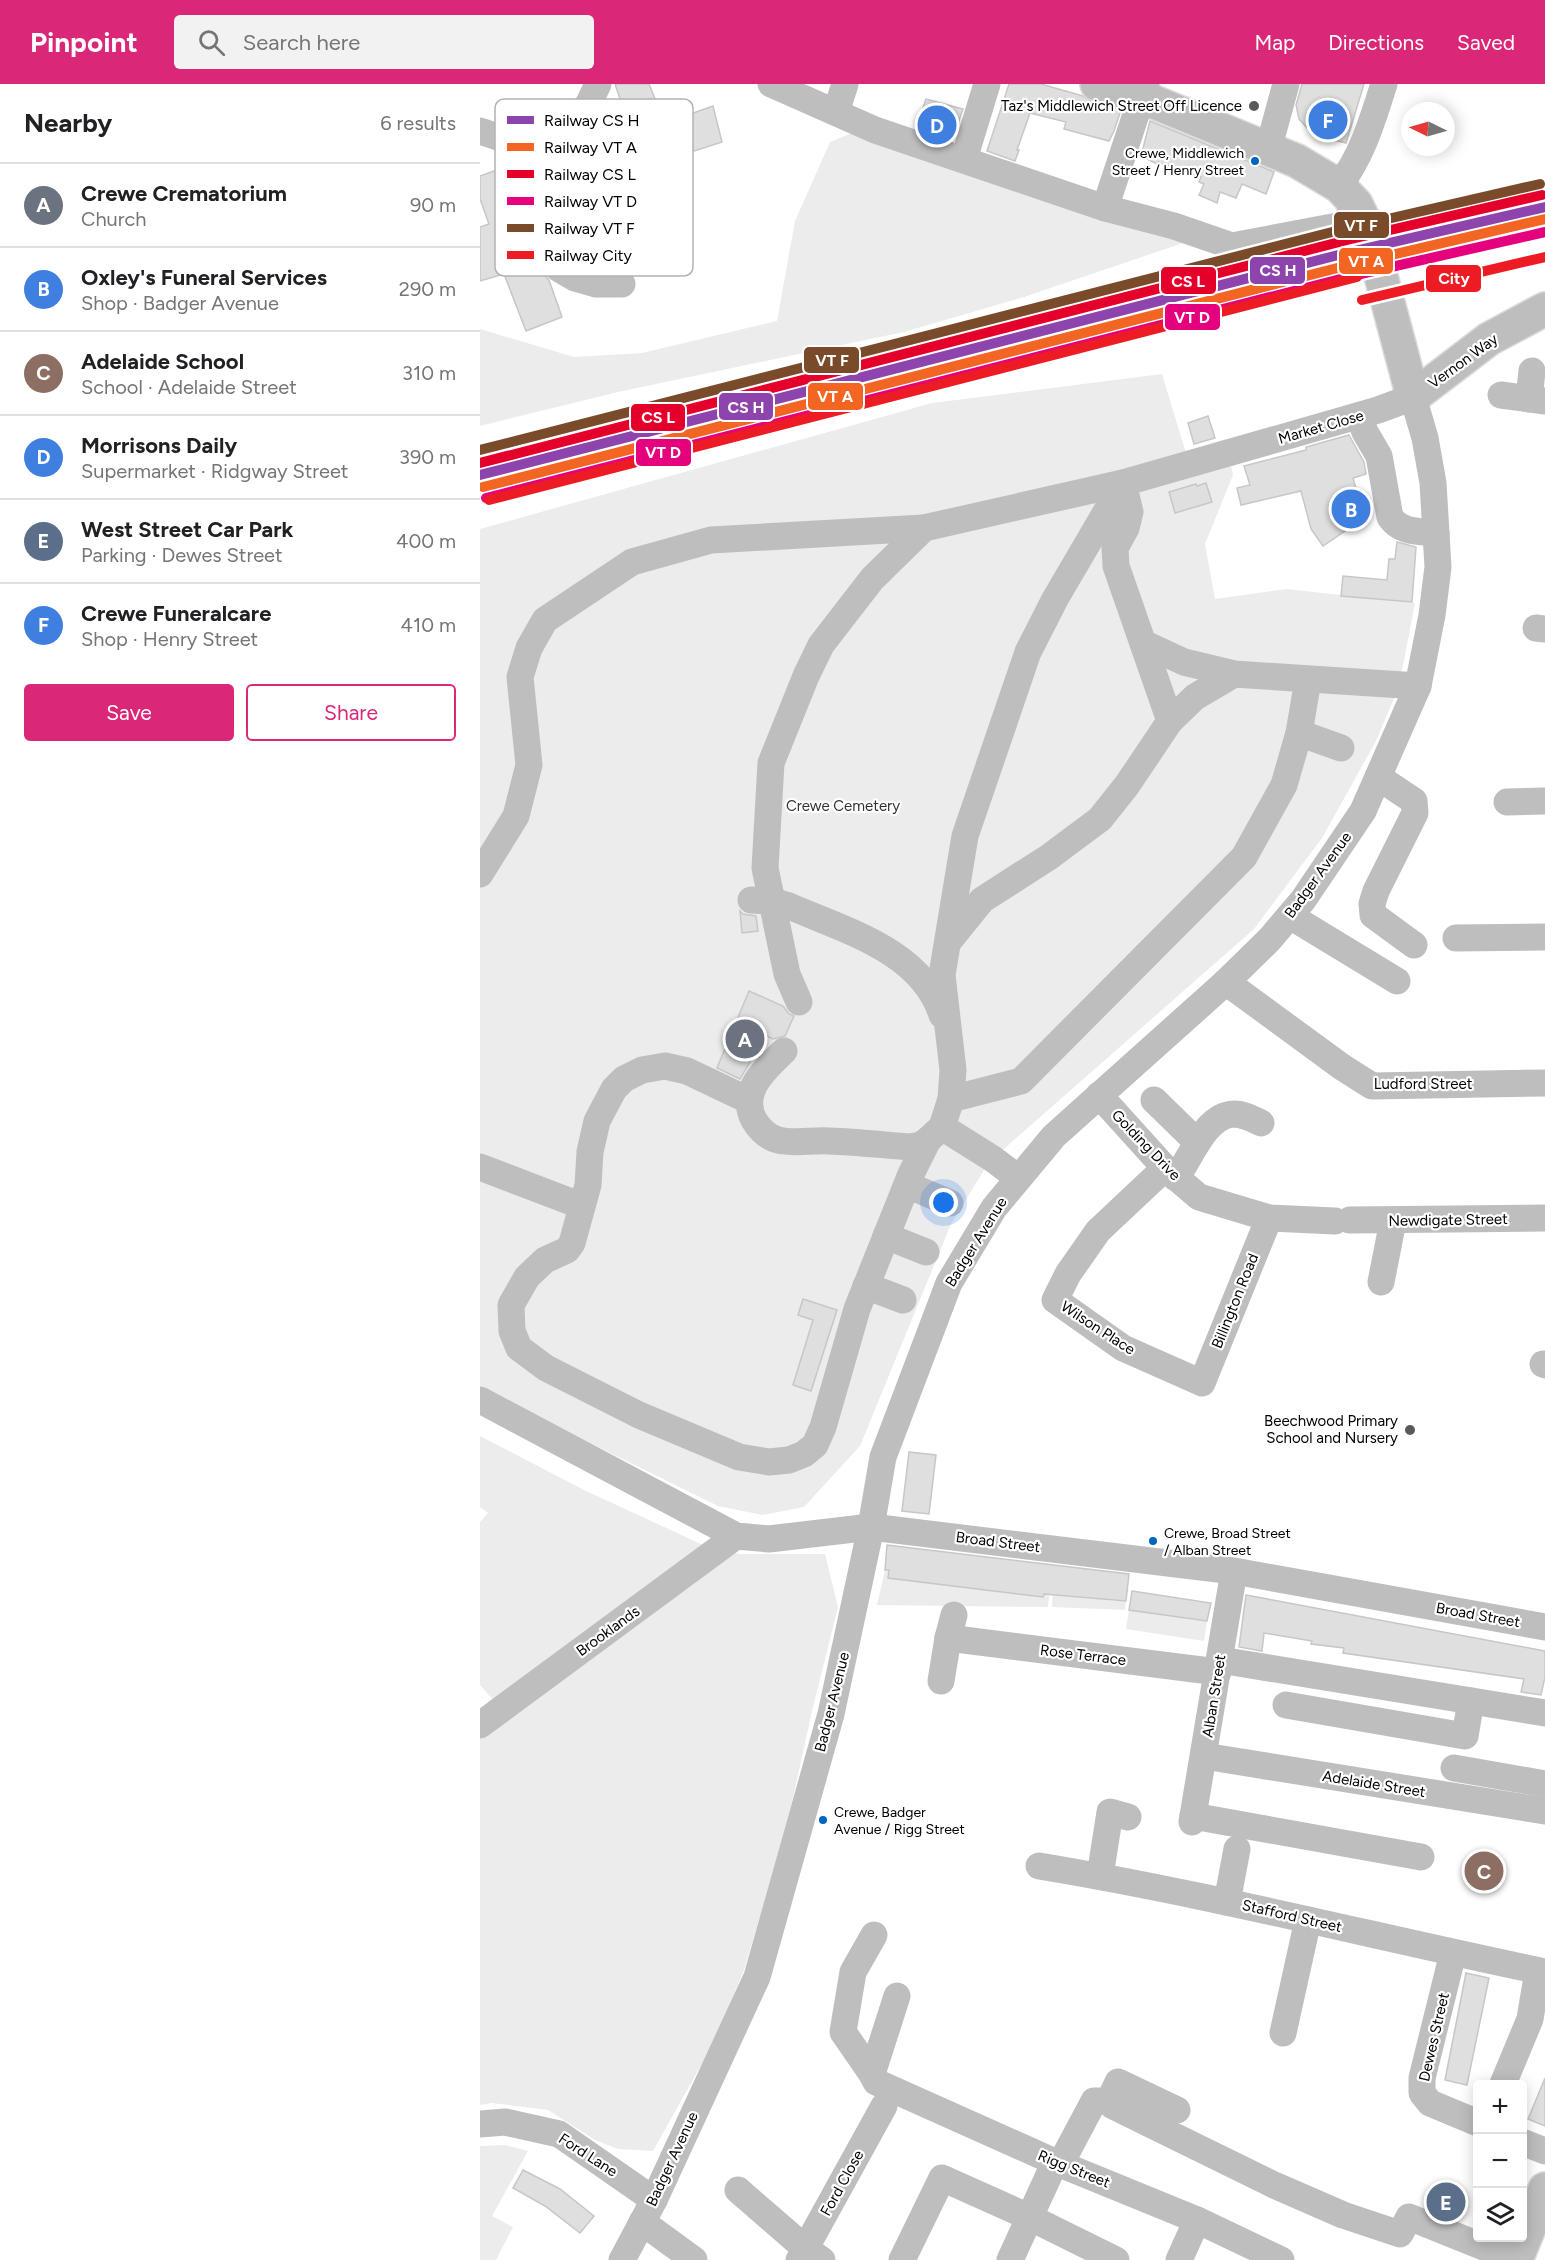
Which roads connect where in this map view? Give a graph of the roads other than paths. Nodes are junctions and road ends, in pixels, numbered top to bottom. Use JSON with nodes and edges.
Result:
{"nodes":[{"id":1,"x":598,"y":84,"type":"edge"},
{"id":2,"x":771,"y":84,"type":"edge"},
{"id":3,"x":845,"y":84,"type":"edge"},
{"id":4,"x":987,"y":84,"type":"edge"},
{"id":5,"x":1097,"y":84,"type":"edge"},
{"id":6,"x":1286,"y":84,"type":"edge"},
{"id":7,"x":1384,"y":84,"type":"edge"},
{"id":8,"x":1144,"y":91,"type":"edge"},
{"id":9,"x":591,"y":99,"type":"edge"},
{"id":10,"x":836,"y":112,"type":"junction"},
{"id":11,"x":480,"y":131,"type":"edge"},
{"id":12,"x":495,"y":136,"type":"edge"},
{"id":13,"x":1268,"y":150,"type":"junction"},
{"id":14,"x":964,"y":159,"type":"junction"},
{"id":15,"x":1348,"y":195,"type":"junction"},
{"id":16,"x":1105,"y":208,"type":"junction"},
{"id":17,"x":570,"y":276,"type":"edge"},
{"id":18,"x":622,"y":284,"type":"dead end"},
{"id":19,"x":1545,"y":309,"type":"edge"},
{"id":20,"x":1532,"y":371,"type":"dead end"},
{"id":21,"x":1501,"y":395,"type":"dead end"},
{"id":22,"x":1413,"y":397,"type":"junction"},
{"id":23,"x":1537,"y":400,"type":"edge"},
{"id":24,"x":1359,"y":416,"type":"junction"},
{"id":25,"x":1123,"y":483,"type":"junction"},
{"id":26,"x":924,"y":528,"type":"junction"},
{"id":27,"x":1436,"y":533,"type":"junction"},
{"id":28,"x":1143,"y":643,"type":"junction"},
{"id":29,"x":1234,"y":674,"type":"junction"},
{"id":30,"x":1308,"y":680,"type":"junction"},
{"id":31,"x":1418,"y":686,"type":"junction"},
{"id":32,"x":1170,"y":721,"type":"junction"},
{"id":33,"x":1299,"y":733,"type":"junction"},
{"id":34,"x":1341,"y":748,"type":"dead end"},
{"id":35,"x":1378,"y":777,"type":"junction"},
{"id":36,"x":1545,"y":801,"type":"edge"},
{"id":37,"x":1507,"y":802,"type":"dead end"},
{"id":38,"x":480,"y":874,"type":"edge"},
{"id":39,"x":762,"y":900,"type":"junction"},
{"id":40,"x":1290,"y":916,"type":"junction"},
{"id":41,"x":1545,"y":937,"type":"edge"},
{"id":42,"x":1456,"y":938,"type":"dead end"},
{"id":43,"x":948,"y":942,"type":"junction"},
{"id":44,"x":1414,"y":945,"type":"dead end"},
{"id":45,"x":1397,"y":981,"type":"dead end"},
{"id":46,"x":1226,"y":982,"type":"junction"},
{"id":47,"x":799,"y":1002,"type":"dead end"},
{"id":48,"x":949,"y":1036,"type":"junction"},
{"id":49,"x":784,"y":1051,"type":"dead end"},
{"id":50,"x":1545,"y":1083,"type":"edge"},
{"id":51,"x":1099,"y":1095,"type":"junction"},
{"id":52,"x":951,"y":1099,"type":"junction"},
{"id":53,"x":748,"y":1100,"type":"junction"},
{"id":54,"x":1154,"y":1100,"type":"dead end"},
{"id":55,"x":1261,"y":1123,"type":"dead end"},
{"id":56,"x":935,"y":1134,"type":"junction"},
{"id":57,"x":1197,"y":1142,"type":"junction"},
{"id":58,"x":480,"y":1167,"type":"edge"},
{"id":59,"x":1171,"y":1173,"type":"junction"},
{"id":60,"x":1018,"y":1179,"type":"junction"},
{"id":61,"x":907,"y":1185,"type":"junction"},
{"id":62,"x":950,"y":1203,"type":"dead end"},
{"id":63,"x":582,"y":1206,"type":"junction"},
{"id":64,"x":1269,"y":1218,"type":"junction"},
{"id":65,"x":1545,"y":1218,"type":"edge"},
{"id":66,"x":1342,"y":1221,"type":"joint"},
{"id":67,"x":1393,"y":1221,"type":"junction"},
{"id":68,"x":886,"y":1236,"type":"junction"},
{"id":69,"x":926,"y":1252,"type":"dead end"},
{"id":70,"x":1381,"y":1282,"type":"dead end"},
{"id":71,"x":866,"y":1286,"type":"junction"},
{"id":72,"x":903,"y":1300,"type":"dead end"},
{"id":73,"x":1202,"y":1383,"type":"joint"},
{"id":74,"x":480,"y":1401,"type":"edge"},
{"id":75,"x":871,"y":1527,"type":"junction"},
{"id":76,"x":736,"y":1536,"type":"junction"},
{"id":77,"x":1234,"y":1571,"type":"junction"},
{"id":78,"x":1545,"y":1627,"type":"edge"},
{"id":79,"x":1219,"y":1666,"type":"junction"},
{"id":80,"x":941,"y":1681,"type":"dead end"},
{"id":81,"x":1471,"y":1701,"type":"junction"},
{"id":82,"x":1286,"y":1705,"type":"dead end"},
{"id":83,"x":1545,"y":1713,"type":"edge"},
{"id":84,"x":480,"y":1725,"type":"edge"},
{"id":85,"x":1204,"y":1756,"type":"junction"},
{"id":86,"x":1545,"y":1785,"type":"edge"},
{"id":87,"x":1449,"y":1796,"type":"junction"},
{"id":88,"x":1545,"y":1811,"type":"edge"},
{"id":89,"x":1128,"y":1817,"type":"dead end"},
{"id":90,"x":1237,"y":1849,"type":"dead end"},
{"id":91,"x":1421,"y":1857,"type":"dead end"},
{"id":92,"x":1039,"y":1866,"type":"dead end"},
{"id":93,"x":1100,"y":1876,"type":"junction"},
{"id":94,"x":1227,"y":1902,"type":"junction"},
{"id":95,"x":1308,"y":1920,"type":"junction"},
{"id":96,"x":874,"y":1935,"type":"dead end"},
{"id":97,"x":1453,"y":1953,"type":"junction"},
{"id":98,"x":1542,"y":1971,"type":"edge"},
{"id":99,"x":897,"y":1996,"type":"dead end"},
{"id":100,"x":1283,"y":2033,"type":"dead end"},
{"id":101,"x":872,"y":2074,"type":"junction"},
{"id":102,"x":1505,"y":2080,"type":"edge"},
{"id":103,"x":1109,"y":2101,"type":"junction"},
{"id":104,"x":884,"y":2106,"type":"dead end"},
{"id":105,"x":1177,"y":2110,"type":"dead end"},
{"id":106,"x":1473,"y":2121,"type":"edge"},
{"id":107,"x":480,"y":2124,"type":"edge"},
{"id":108,"x":1527,"y":2144,"type":"edge"},
{"id":109,"x":1545,"y":2151,"type":"edge"},
{"id":110,"x":1058,"y":2162,"type":"junction"},
{"id":111,"x":1545,"y":2189,"type":"edge"},
{"id":112,"x":738,"y":2190,"type":"dead end"},
{"id":113,"x":648,"y":2211,"type":"junction"},
{"id":114,"x":1029,"y":2217,"type":"junction"},
{"id":115,"x":1197,"y":2220,"type":"junction"},
{"id":116,"x":809,"y":2256,"type":"edge"},
{"id":117,"x":1104,"y":2258,"type":"edge"},
{"id":118,"x":622,"y":2260,"type":"edge"},
{"id":119,"x":694,"y":2260,"type":"edge"},
{"id":120,"x":902,"y":2260,"type":"edge"},
{"id":121,"x":1010,"y":2260,"type":"edge"},
{"id":122,"x":1179,"y":2260,"type":"edge"},
{"id":123,"x":1281,"y":2260,"type":"edge"},
{"id":124,"x":1516,"y":2260,"type":"edge"}],
"edges":[{"from":1,"to":9,"type":"street"},
{"from":2,"to":10,"type":"street"},
{"from":3,"to":10,"type":"street"},
{"from":4,"to":14,"type":"street"},
{"from":5,"to":8,"type":"main road"},
{"from":6,"to":13,"type":"street"},
{"from":7,"to":15,"type":"street"},
{"from":8,"to":13,"type":"main road"},
{"from":8,"to":16,"type":"street"},
{"from":10,"to":14,"type":"street"},
{"from":11,"to":12,"type":"street"},
{"from":13,"to":15,"type":"main road"},
{"from":14,"to":16,"type":"street"},
{"from":15,"to":16,"type":"street"},
{"from":15,"to":22,"type":"main road"},
{"from":17,"to":18,"type":"street"},
{"from":19,"to":22,"type":"main road","name":"Vernon Way"},
{"from":20,"to":23,"type":"street"},
{"from":21,"to":23,"type":"street"},
{"from":22,"to":24,"type":"street","name":"Market Close"},
{"from":22,"to":27,"type":"street","name":"Badger Avenue"},
{"from":24,"to":25,"type":"street","name":"Market Close"},
{"from":24,"to":27,"type":"street"},
{"from":25,"to":26,"type":"street","name":"Market Close"},
{"from":25,"to":28,"type":"street"},
{"from":25,"to":43,"type":"street"},
{"from":26,"to":38,"type":"street","name":"Market Close"},
{"from":26,"to":39,"type":"street"},
{"from":27,"to":31,"type":"street","name":"Badger Avenue"},
{"from":28,"to":29,"type":"street"},
{"from":28,"to":32,"type":"street"},
{"from":29,"to":30,"type":"street"},
{"from":29,"to":32,"type":"street"},
{"from":30,"to":31,"type":"street"},
{"from":30,"to":33,"type":"street"},
{"from":31,"to":35,"type":"street","name":"Badger Avenue"},
{"from":32,"to":43,"type":"street"},
{"from":33,"to":34,"type":"street"},
{"from":33,"to":52,"type":"street"},
{"from":35,"to":40,"type":"street","name":"Badger Avenue"},
{"from":35,"to":44,"type":"street"},
{"from":36,"to":37,"type":"street"},
{"from":39,"to":47,"type":"street"},
{"from":39,"to":48,"type":"street"},
{"from":40,"to":45,"type":"street"},
{"from":40,"to":46,"type":"street","name":"Badger Avenue"},
{"from":41,"to":42,"type":"street"},
{"from":43,"to":48,"type":"street"},
{"from":46,"to":50,"type":"street","name":"Ludford Street"},
{"from":46,"to":51,"type":"street","name":"Badger Avenue"},
{"from":48,"to":52,"type":"street"},
{"from":49,"to":53,"type":"street"},
{"from":51,"to":59,"type":"street","name":"Golding Drive"},
{"from":51,"to":60,"type":"street","name":"Badger Avenue"},
{"from":52,"to":56,"type":"street"},
{"from":53,"to":56,"type":"street"},
{"from":53,"to":63,"type":"street"},
{"from":54,"to":57,"type":"street"},
{"from":55,"to":57,"type":"street"},
{"from":56,"to":60,"type":"street"},
{"from":56,"to":61,"type":"street"},
{"from":57,"to":59,"type":"street"},
{"from":58,"to":63,"type":"street"},
{"from":59,"to":64,"type":"street","name":"Golding Drive"},
{"from":59,"to":73,"type":"street","name":"Wilson Place"},
{"from":60,"to":75,"type":"street","name":"Badger Avenue"},
{"from":61,"to":62,"type":"street"},
{"from":61,"to":68,"type":"street"},
{"from":63,"to":71,"type":"street"},
{"from":64,"to":66,"type":"street","name":"Golding Drive"},
{"from":64,"to":73,"type":"street","name":"Billington Road"},
{"from":65,"to":67,"type":"street","name":"Newdigate Street"},
{"from":66,"to":67,"type":"street","name":"Newdigate Street"},
{"from":67,"to":70,"type":"street"},
{"from":68,"to":69,"type":"street"},
{"from":68,"to":71,"type":"street"},
{"from":71,"to":72,"type":"street"},
{"from":74,"to":76,"type":"street","name":"Broad Street"},
{"from":75,"to":76,"type":"street","name":"Broad Street"},
{"from":75,"to":77,"type":"street","name":"Broad Street"},
{"from":75,"to":113,"type":"street","name":"Badger Avenue"},
{"from":76,"to":84,"type":"street","name":"Brooklands"},
{"from":77,"to":78,"type":"street","name":"Broad Street"},
{"from":77,"to":79,"type":"street","name":"Alban Street"},
{"from":79,"to":80,"type":"street","name":"Rose Terrace"},
{"from":79,"to":81,"type":"street","name":"Rose Terrace"},
{"from":79,"to":85,"type":"street","name":"Alban Street"},
{"from":81,"to":82,"type":"street"},
{"from":81,"to":83,"type":"street","name":"Rose Terrace"},
{"from":85,"to":87,"type":"street","name":"Adelaide Street"},
{"from":85,"to":91,"type":"street","name":"Alban Street"},
{"from":86,"to":87,"type":"street"},
{"from":87,"to":88,"type":"street","name":"Adelaide Street"},
{"from":89,"to":93,"type":"street"},
{"from":90,"to":94,"type":"street"},
{"from":92,"to":93,"type":"street","name":"Stafford Street"},
{"from":93,"to":94,"type":"street","name":"Stafford Street"},
{"from":94,"to":95,"type":"street","name":"Stafford Street"},
{"from":95,"to":97,"type":"street","name":"Stafford Street"},
{"from":95,"to":100,"type":"street"},
{"from":96,"to":101,"type":"street","name":"Rigg Street"},
{"from":97,"to":98,"type":"street","name":"Stafford Street"},
{"from":97,"to":106,"type":"street","name":"Dewes Street"},
{"from":98,"to":102,"type":"street"},
{"from":99,"to":101,"type":"street"},
{"from":101,"to":110,"type":"street","name":"Rigg Street"},
{"from":103,"to":105,"type":"street"},
{"from":103,"to":110,"type":"street"},
{"from":103,"to":124,"type":"street"},
{"from":104,"to":116,"type":"street","name":"Ford Close"},
{"from":107,"to":113,"type":"street","name":"Ford Lane"},
{"from":108,"to":109,"type":"street"},
{"from":110,"to":114,"type":"street"},
{"from":110,"to":115,"type":"street","name":"Rigg Street"},
{"from":111,"to":124,"type":"main road"},
{"from":112,"to":116,"type":"street"},
{"from":113,"to":118,"type":"street","name":"Badger Avenue"},
{"from":113,"to":119,"type":"street","name":"Ford Lane"},
{"from":114,"to":117,"type":"street"},
{"from":114,"to":120,"type":"street"},
{"from":114,"to":121,"type":"street"},
{"from":115,"to":122,"type":"street"},
{"from":115,"to":123,"type":"street","name":"Rigg Street"}]}
